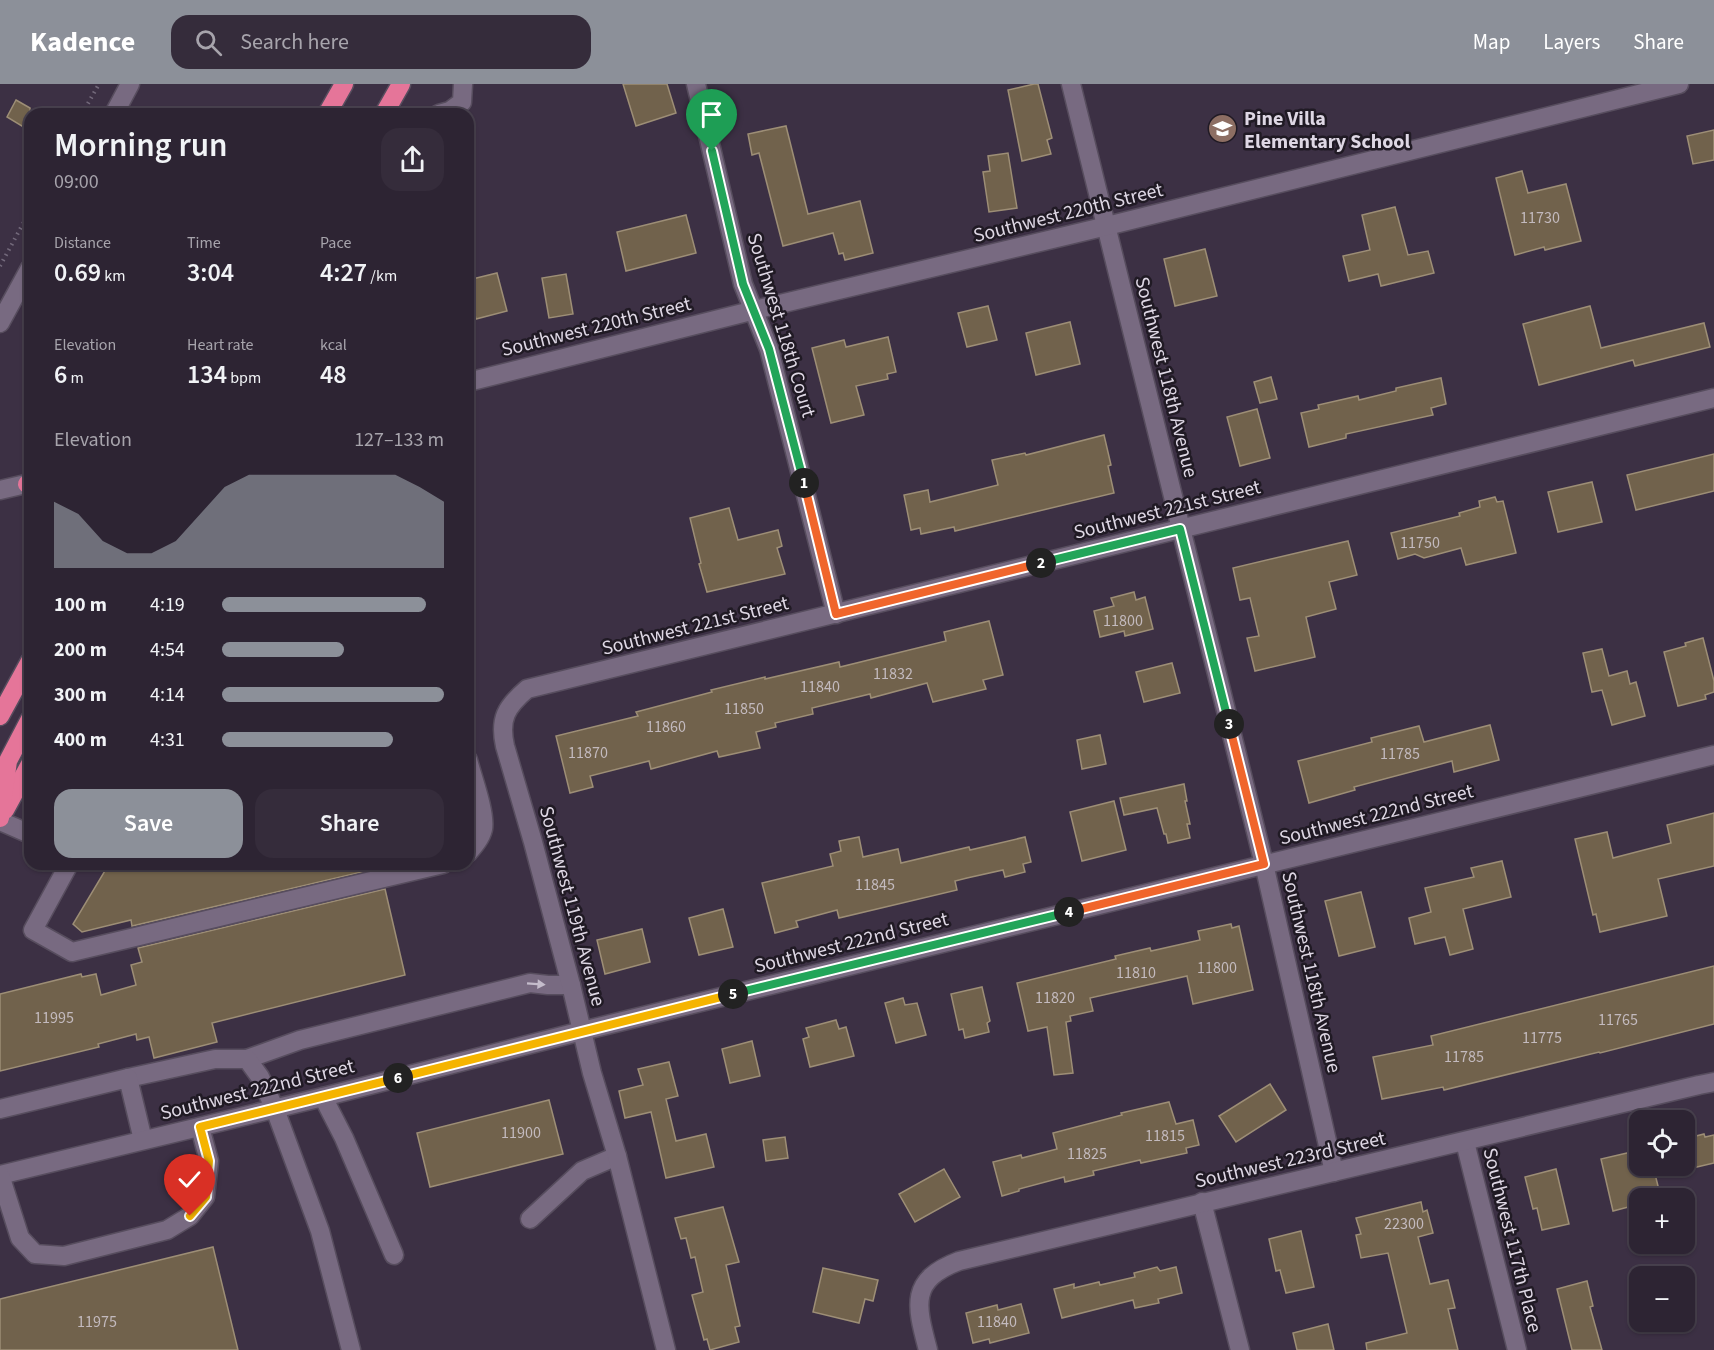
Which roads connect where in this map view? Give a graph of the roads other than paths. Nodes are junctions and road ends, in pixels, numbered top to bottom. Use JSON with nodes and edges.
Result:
{"nodes":[{"id":1,"x":130,"y":84,"type":"edge"},
{"id":2,"x":401,"y":84,"type":"edge"},
{"id":3,"x":463,"y":84,"type":"edge"},
{"id":4,"x":696,"y":84,"type":"edge"},
{"id":5,"x":1071,"y":84,"type":"edge"},
{"id":6,"x":1679,"y":84,"type":"edge"},
{"id":7,"x":342,"y":87,"type":"edge"},
{"id":8,"x":117,"y":108,"type":"edge"},
{"id":9,"x":330,"y":108,"type":"edge"},
{"id":10,"x":338,"y":108,"type":"edge"},
{"id":11,"x":387,"y":108,"type":"edge"},
{"id":12,"x":454,"y":108,"type":"edge"},
{"id":13,"x":1107,"y":226,"type":"junction"},
{"id":14,"x":24,"y":279,"type":"edge"},
{"id":15,"x":755,"y":310,"type":"junction"},
{"id":16,"x":0,"y":323,"type":"edge"},
{"id":17,"x":474,"y":380,"type":"edge"},
{"id":18,"x":1714,"y":398,"type":"edge"},
{"id":19,"x":24,"y":485,"type":"edge"},
{"id":20,"x":0,"y":490,"type":"edge"},
{"id":21,"x":1180,"y":529,"type":"junction"},
{"id":22,"x":836,"y":614,"type":"junction"},
{"id":23,"x":24,"y":672,"type":"edge"},
{"id":24,"x":526,"y":689,"type":"joint"},
{"id":25,"x":0,"y":716,"type":"edge"},
{"id":26,"x":24,"y":730,"type":"edge"},
{"id":27,"x":1714,"y":755,"type":"edge"},
{"id":28,"x":24,"y":775,"type":"edge"},
{"id":29,"x":474,"y":784,"type":"edge"},
{"id":30,"x":0,"y":819,"type":"edge"},
{"id":31,"x":24,"y":831,"type":"edge"},
{"id":32,"x":474,"y":845,"type":"edge"},
{"id":33,"x":1264,"y":864,"type":"junction"},
{"id":34,"x":66,"y":870,"type":"edge"},
{"id":35,"x":418,"y":870,"type":"edge"},
{"id":36,"x":571,"y":985,"type":"junction"},
{"id":37,"x":582,"y":1031,"type":"junction"},
{"id":38,"x":247,"y":1059,"type":"junction"},
{"id":39,"x":128,"y":1078,"type":"junction"},
{"id":40,"x":1714,"y":1082,"type":"edge"},
{"id":41,"x":323,"y":1096,"type":"junction"},
{"id":42,"x":274,"y":1108,"type":"junction"},
{"id":43,"x":0,"y":1109,"type":"edge"},
{"id":44,"x":200,"y":1127,"type":"junction"},
{"id":45,"x":143,"y":1140,"type":"junction"},
{"id":46,"x":1465,"y":1142,"type":"junction"},
{"id":47,"x":617,"y":1156,"type":"junction"},
{"id":48,"x":1334,"y":1172,"type":"junction"},
{"id":49,"x":0,"y":1175,"type":"edge"},
{"id":50,"x":1202,"y":1202,"type":"junction"},
{"id":51,"x":530,"y":1219,"type":"dead end"},
{"id":52,"x":394,"y":1255,"type":"dead end"},
{"id":53,"x":351,"y":1350,"type":"edge"},
{"id":54,"x":666,"y":1350,"type":"edge"},
{"id":55,"x":928,"y":1350,"type":"edge"},
{"id":56,"x":1240,"y":1350,"type":"edge"},
{"id":57,"x":1517,"y":1350,"type":"edge"}],
"edges":[{"from":1,"to":8,"type":"street"},
{"from":2,"to":11,"type":"highway"},
{"from":3,"to":12,"type":"street"},
{"from":4,"to":15,"type":"street","name":"Southwest 118th Court"},
{"from":5,"to":13,"type":"street","name":"Southwest 118th Avenue"},
{"from":6,"to":13,"type":"street","name":"Southwest 220th Street"},
{"from":7,"to":9,"type":"highway"},
{"from":7,"to":10,"type":"highway"},
{"from":13,"to":15,"type":"street","name":"Southwest 220th Street"},
{"from":13,"to":21,"type":"street","name":"Southwest 118th Avenue"},
{"from":14,"to":16,"type":"street"},
{"from":15,"to":17,"type":"street","name":"Southwest 220th Street"},
{"from":15,"to":22,"type":"street","name":"Southwest 118th Court"},
{"from":18,"to":21,"type":"street","name":"Southwest 221st Street"},
{"from":19,"to":20,"type":"street"},
{"from":21,"to":22,"type":"street","name":"Southwest 221st Street"},
{"from":21,"to":33,"type":"street","name":"Southwest 118th Avenue"},
{"from":22,"to":24,"type":"street","name":"Southwest 221st Street"},
{"from":23,"to":25,"type":"highway"},
{"from":24,"to":36,"type":"street","name":"Southwest 119th Avenue"},
{"from":26,"to":30,"type":"highway"},
{"from":27,"to":33,"type":"street","name":"Southwest 222nd Street"},
{"from":28,"to":30,"type":"highway"},
{"from":29,"to":32,"type":"street"},
{"from":30,"to":31,"type":"street"},
{"from":33,"to":37,"type":"street","name":"Southwest 222nd Street"},
{"from":33,"to":48,"type":"street","name":"Southwest 118th Avenue"},
{"from":34,"to":35,"type":"street"},
{"from":36,"to":37,"type":"street","name":"Southwest 119th Avenue"},
{"from":38,"to":36,"type":"street","one_way":true},
{"from":37,"to":41,"type":"street","name":"Southwest 222nd Street"},
{"from":37,"to":47,"type":"street","name":"Southwest 119th Avenue"},
{"from":38,"to":39,"type":"street"},
{"from":38,"to":42,"type":"street"},
{"from":39,"to":43,"type":"street"},
{"from":39,"to":45,"type":"street"},
{"from":40,"to":46,"type":"street","name":"Southwest 223rd Street"},
{"from":41,"to":42,"type":"street","name":"Southwest 222nd Street"},
{"from":41,"to":52,"type":"street"},
{"from":42,"to":44,"type":"street","name":"Southwest 222nd Street"},
{"from":42,"to":53,"type":"street"},
{"from":44,"to":45,"type":"street","name":"Southwest 222nd Street"},
{"from":44,"to":49,"type":"street"},
{"from":45,"to":49,"type":"street","name":"Southwest 222nd Street"},
{"from":46,"to":48,"type":"street","name":"Southwest 223rd Street"},
{"from":46,"to":57,"type":"street","name":"Southwest 117th Place"},
{"from":47,"to":51,"type":"street"},
{"from":47,"to":54,"type":"street","name":"Southwest 119th Avenue"},
{"from":48,"to":50,"type":"street","name":"Southwest 223rd Street"},
{"from":50,"to":55,"type":"street","name":"Southwest 223rd Street"},
{"from":50,"to":56,"type":"street"}]}
